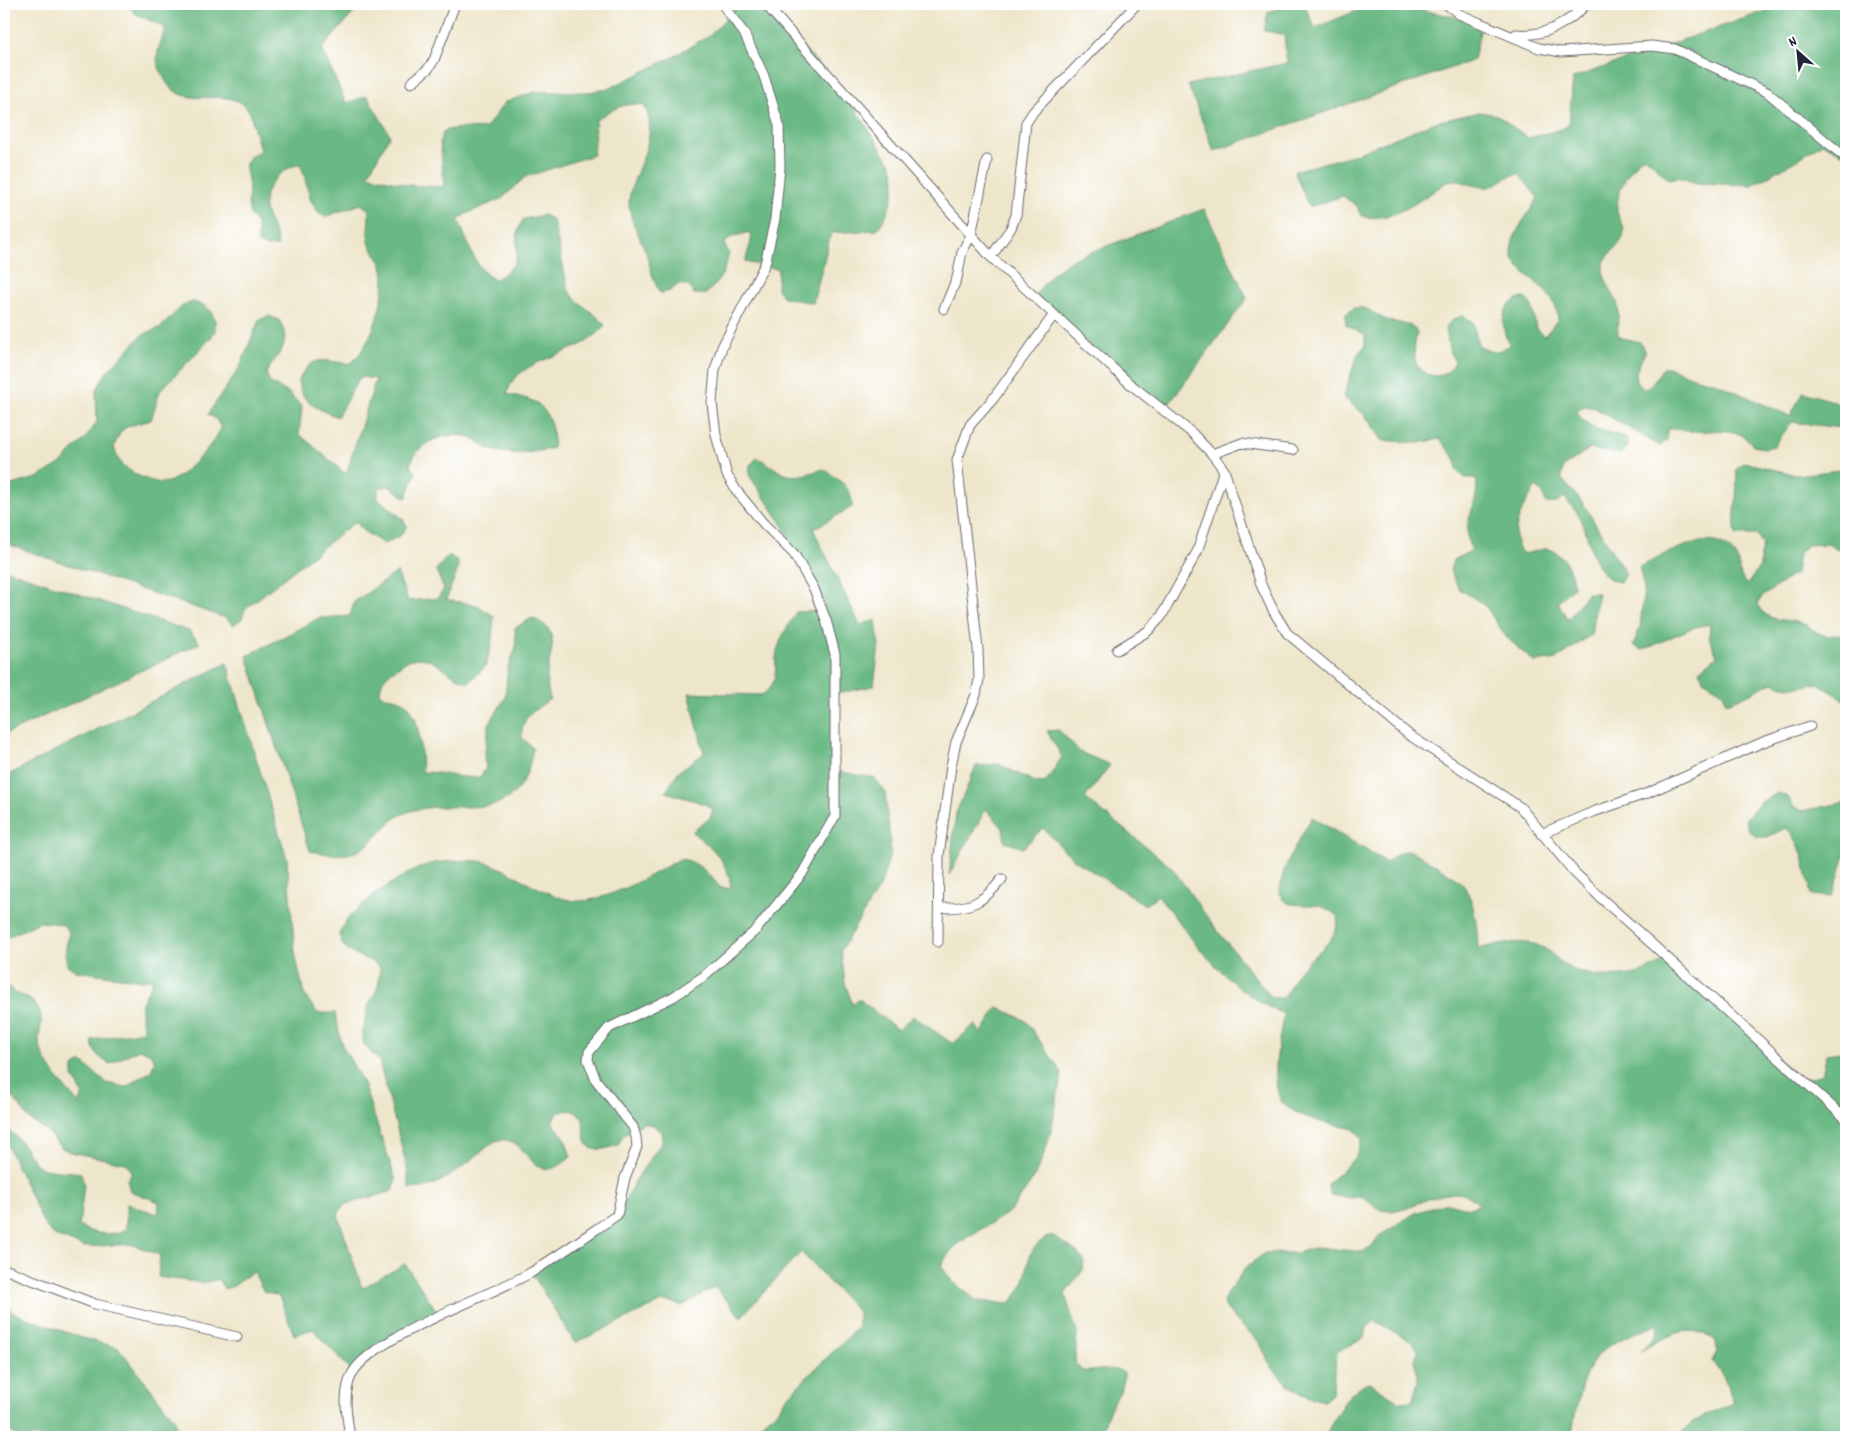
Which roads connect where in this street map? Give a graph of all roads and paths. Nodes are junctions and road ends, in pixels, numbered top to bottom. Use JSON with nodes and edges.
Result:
{"nodes":[{"id":1,"x":455,"y":4,"type":"edge"},
{"id":2,"x":722,"y":4,"type":"edge"},
{"id":3,"x":766,"y":4,"type":"edge"},
{"id":4,"x":1137,"y":4,"type":"edge"},
{"id":5,"x":1446,"y":4,"type":"edge"},
{"id":6,"x":1587,"y":4,"type":"edge"},
{"id":7,"x":1508,"y":34,"type":"junction"},
{"id":8,"x":410,"y":83,"type":"dead end"},
{"id":9,"x":1846,"y":158,"type":"edge"},
{"id":10,"x":987,"y":160,"type":"dead end"},
{"id":11,"x":971,"y":235,"type":"junction"},
{"id":12,"x":991,"y":257,"type":"junction"},
{"id":13,"x":944,"y":309,"type":"dead end"},
{"id":14,"x":1053,"y":316,"type":"junction"},
{"id":15,"x":1293,"y":450,"type":"dead end"},
{"id":16,"x":1212,"y":454,"type":"junction"},
{"id":17,"x":1224,"y":470,"type":"junction"},
{"id":18,"x":1117,"y":650,"type":"dead end"},
{"id":19,"x":1810,"y":726,"type":"dead end"},
{"id":20,"x":1542,"y":834,"type":"junction"},
{"id":21,"x":1002,"y":879,"type":"dead end"},
{"id":22,"x":939,"y":908,"type":"junction"},
{"id":23,"x":938,"y":942,"type":"dead end"},
{"id":24,"x":1846,"y":1119,"type":"edge"},
{"id":25,"x":4,"y":1270,"type":"edge"},
{"id":26,"x":237,"y":1338,"type":"dead end"},
{"id":27,"x":350,"y":1437,"type":"edge"}],
"edges":[{"from":1,"to":8,"type":"street"},
{"from":2,"to":27,"type":"street"},
{"from":3,"to":11,"type":"street"},
{"from":4,"to":12,"type":"street"},
{"from":5,"to":7,"type":"street"},
{"from":6,"to":7,"type":"street"},
{"from":7,"to":9,"type":"street"},
{"from":10,"to":11,"type":"street"},
{"from":11,"to":12,"type":"street"},
{"from":11,"to":13,"type":"street"},
{"from":12,"to":14,"type":"street"},
{"from":14,"to":16,"type":"street"},
{"from":14,"to":22,"type":"street"},
{"from":15,"to":16,"type":"street"},
{"from":16,"to":17,"type":"street"},
{"from":17,"to":18,"type":"street"},
{"from":17,"to":20,"type":"street"},
{"from":19,"to":20,"type":"street"},
{"from":20,"to":24,"type":"street"},
{"from":21,"to":22,"type":"street"},
{"from":22,"to":23,"type":"street"},
{"from":25,"to":26,"type":"street"}]}
